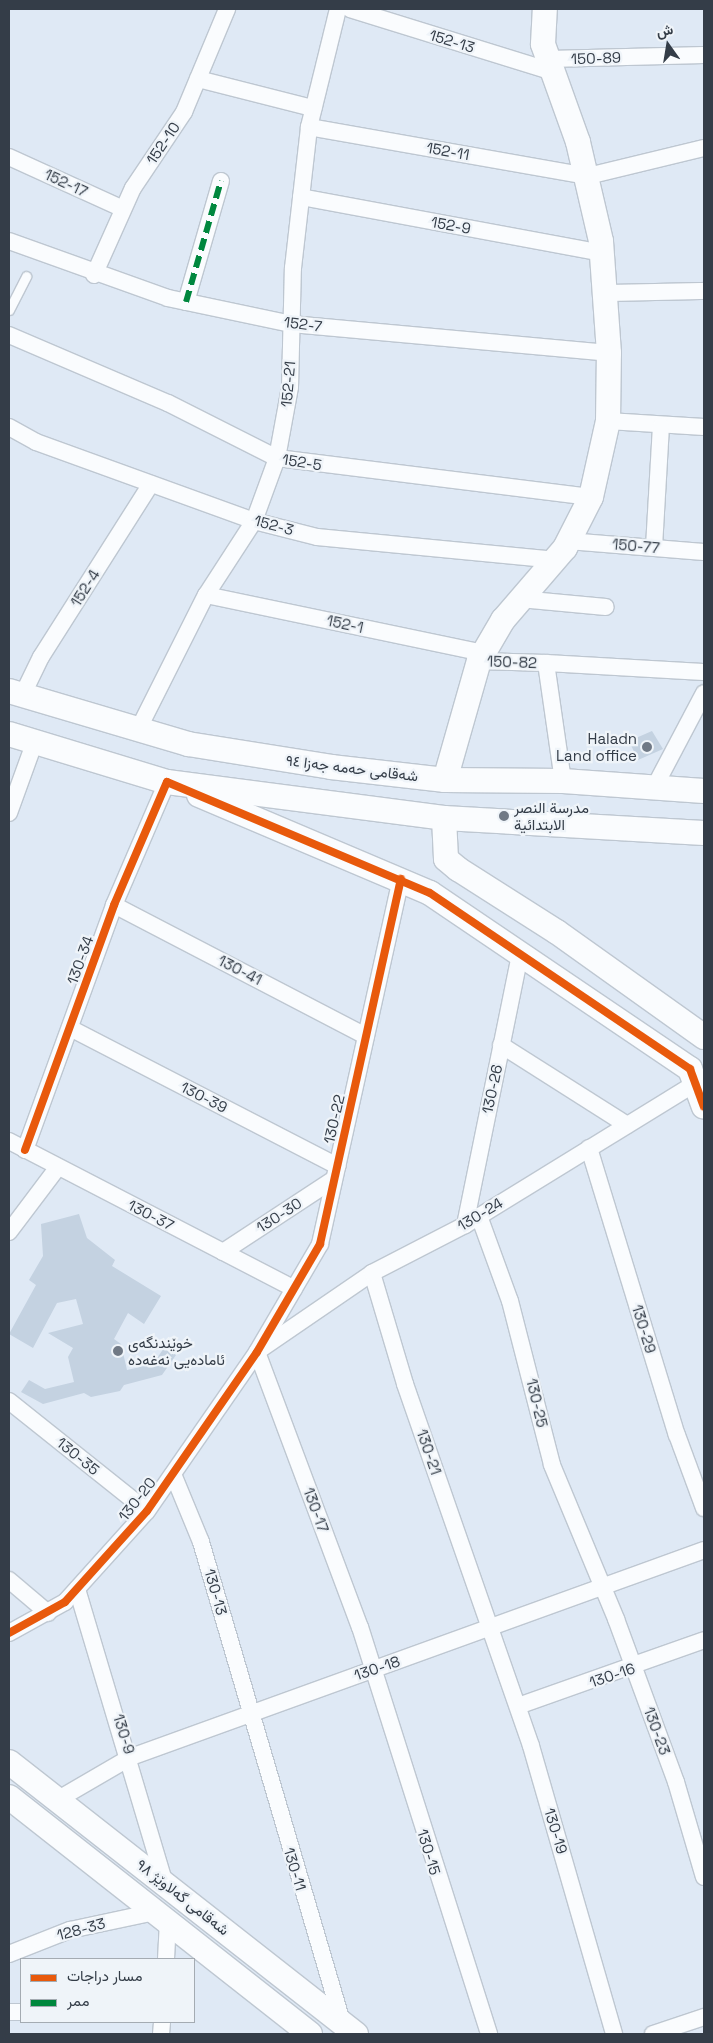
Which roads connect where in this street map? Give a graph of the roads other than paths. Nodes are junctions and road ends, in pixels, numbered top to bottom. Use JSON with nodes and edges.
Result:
{"nodes":[{"id":1,"x":227,"y":9,"type":"edge"},
{"id":2,"x":338,"y":9,"type":"edge"},
{"id":3,"x":350,"y":9,"type":"edge"},
{"id":4,"x":545,"y":9,"type":"edge"},
{"id":5,"x":704,"y":55,"type":"edge"},
{"id":6,"x":551,"y":66,"type":"junction"},
{"id":7,"x":198,"y":79,"type":"junction"},
{"id":8,"x":313,"y":108,"type":"junction"},
{"id":9,"x":309,"y":127,"type":"junction"},
{"id":10,"x":704,"y":148,"type":"edge"},
{"id":11,"x":9,"y":157,"type":"edge"},
{"id":12,"x":588,"y":176,"type":"junction"},
{"id":13,"x":221,"y":181,"type":"dead end"},
{"id":14,"x":301,"y":198,"type":"junction"},
{"id":15,"x":123,"y":209,"type":"junction"},
{"id":16,"x":9,"y":241,"type":"edge"},
{"id":17,"x":602,"y":253,"type":"junction"},
{"id":18,"x":94,"y":274,"type":"junction"},
{"id":19,"x":26,"y":276,"type":"dead end"},
{"id":20,"x":704,"y":290,"type":"edge"},
{"id":21,"x":606,"y":293,"type":"junction"},
{"id":22,"x":186,"y":302,"type":"junction"},
{"id":23,"x":9,"y":310,"type":"edge"},
{"id":24,"x":291,"y":324,"type":"junction"},
{"id":25,"x":9,"y":335,"type":"edge"},
{"id":26,"x":609,"y":353,"type":"junction"},
{"id":27,"x":608,"y":421,"type":"junction"},
{"id":28,"x":661,"y":426,"type":"junction"},
{"id":29,"x":9,"y":427,"type":"edge"},
{"id":30,"x":704,"y":427,"type":"edge"},
{"id":31,"x":277,"y":458,"type":"junction"},
{"id":32,"x":151,"y":484,"type":"junction"},
{"id":33,"x":591,"y":497,"type":"junction"},
{"id":34,"x":254,"y":521,"type":"junction"},
{"id":35,"x":568,"y":541,"type":"junction"},
{"id":36,"x":654,"y":547,"type":"junction"},
{"id":37,"x":704,"y":552,"type":"edge"},
{"id":38,"x":554,"y":560,"type":"junction"},
{"id":39,"x":206,"y":595,"type":"junction"},
{"id":40,"x":520,"y":599,"type":"junction"},
{"id":41,"x":606,"y":607,"type":"dead end"},
{"id":42,"x":481,"y":657,"type":"junction"},
{"id":43,"x":546,"y":663,"type":"junction"},
{"id":44,"x":704,"y":672,"type":"edge"},
{"id":45,"x":16,"y":692,"type":"edge"},
{"id":46,"x":704,"y":693,"type":"edge"},
{"id":47,"x":138,"y":728,"type":"junction"},
{"id":48,"x":9,"y":734,"type":"edge"},
{"id":49,"x":35,"y":741,"type":"junction"},
{"id":50,"x":445,"y":780,"type":"junction"},
{"id":51,"x":563,"y":781,"type":"junction"},
{"id":52,"x":167,"y":782,"type":"junction"},
{"id":53,"x":654,"y":788,"type":"junction"},
{"id":54,"x":704,"y":791,"type":"edge"},
{"id":55,"x":9,"y":813,"type":"edge"},
{"id":56,"x":444,"y":818,"type":"junction"},
{"id":57,"x":704,"y":833,"type":"edge"},
{"id":58,"x":401,"y":879,"type":"junction"},
{"id":59,"x":114,"y":905,"type":"junction"},
{"id":60,"x":520,"y":954,"type":"junction"},
{"id":61,"x":70,"y":1028,"type":"junction"},
{"id":62,"x":366,"y":1036,"type":"junction"},
{"id":63,"x":704,"y":1037,"type":"edge"},
{"id":64,"x":501,"y":1045,"type":"junction"},
{"id":65,"x":700,"y":1080,"type":"edge"},
{"id":66,"x":704,"y":1107,"type":"edge"},
{"id":67,"x":627,"y":1125,"type":"junction"},
{"id":68,"x":9,"y":1142,"type":"edge"},
{"id":69,"x":589,"y":1148,"type":"junction"},
{"id":70,"x":25,"y":1150,"type":"junction"},
{"id":71,"x":58,"y":1167,"type":"junction"},
{"id":72,"x":336,"y":1172,"type":"junction"},
{"id":73,"x":479,"y":1216,"type":"junction"},
{"id":74,"x":465,"y":1225,"type":"junction"},
{"id":75,"x":9,"y":1232,"type":"edge"},
{"id":76,"x":223,"y":1252,"type":"junction"},
{"id":77,"x":372,"y":1273,"type":"junction"},
{"id":78,"x":294,"y":1289,"type":"junction"},
{"id":79,"x":257,"y":1352,"type":"junction"},
{"id":80,"x":9,"y":1401,"type":"edge"},
{"id":81,"x":173,"y":1474,"type":"junction"},
{"id":82,"x":704,"y":1508,"type":"edge"},
{"id":83,"x":147,"y":1511,"type":"junction"},
{"id":84,"x":704,"y":1550,"type":"edge"},
{"id":85,"x":9,"y":1580,"type":"edge"},
{"id":86,"x":602,"y":1587,"type":"junction"},
{"id":87,"x":77,"y":1589,"type":"junction"},
{"id":88,"x":48,"y":1613,"type":"junction"},
{"id":89,"x":492,"y":1629,"type":"junction"},
{"id":90,"x":9,"y":1633,"type":"edge"},
{"id":91,"x":704,"y":1640,"type":"edge"},
{"id":92,"x":634,"y":1668,"type":"junction"},
{"id":93,"x":374,"y":1669,"type":"junction"},
{"id":94,"x":518,"y":1706,"type":"junction"},
{"id":95,"x":249,"y":1712,"type":"junction"},
{"id":96,"x":131,"y":1757,"type":"junction"},
{"id":97,"x":9,"y":1762,"type":"edge"},
{"id":98,"x":9,"y":1797,"type":"edge"},
{"id":99,"x":57,"y":1800,"type":"junction"},
{"id":100,"x":704,"y":1877,"type":"edge"},
{"id":101,"x":164,"y":1881,"type":"junction"},
{"id":102,"x":161,"y":1917,"type":"junction"},
{"id":103,"x":9,"y":1954,"type":"edge"},
{"id":104,"x":166,"y":1958,"type":"edge"},
{"id":105,"x":704,"y":2017,"type":"edge"},
{"id":106,"x":350,"y":2030,"type":"edge"},
{"id":107,"x":310,"y":2034,"type":"edge"},
{"id":108,"x":488,"y":2034,"type":"edge"},
{"id":109,"x":614,"y":2034,"type":"edge"},
{"id":110,"x":652,"y":2034,"type":"edge"}],
"edges":[{"from":1,"to":7,"type":"street","name":"152-10"},
{"from":2,"to":8,"type":"street","name":"152-21"},
{"from":3,"to":6,"type":"street","name":"152-13"},
{"from":4,"to":6,"type":"main road"},
{"from":5,"to":6,"type":"street","name":"150-89"},
{"from":6,"to":12,"type":"main road"},
{"from":7,"to":8,"type":"street"},
{"from":7,"to":15,"type":"street","name":"152-10"},
{"from":8,"to":9,"type":"street","name":"152-21"},
{"from":9,"to":12,"type":"street","name":"152-11"},
{"from":9,"to":14,"type":"street","name":"152-21"},
{"from":10,"to":12,"type":"street"},
{"from":11,"to":15,"type":"street","name":"152-17"},
{"from":12,"to":17,"type":"main road"},
{"from":13,"to":22,"type":"street"},
{"from":14,"to":17,"type":"street","name":"152-9"},
{"from":14,"to":24,"type":"street","name":"152-21"},
{"from":15,"to":18,"type":"street","name":"152-10"},
{"from":16,"to":18,"type":"street","name":"152-7"},
{"from":17,"to":21,"type":"main road"},
{"from":18,"to":22,"type":"street","name":"152-7"},
{"from":19,"to":23,"type":"lane"},
{"from":20,"to":21,"type":"street"},
{"from":21,"to":26,"type":"main road"},
{"from":22,"to":24,"type":"street","name":"152-7"},
{"from":24,"to":26,"type":"street","name":"152-7"},
{"from":24,"to":31,"type":"street","name":"152-21"},
{"from":25,"to":31,"type":"street","name":"152-5"},
{"from":26,"to":27,"type":"main road"},
{"from":27,"to":28,"type":"street"},
{"from":27,"to":33,"type":"main road"},
{"from":28,"to":30,"type":"street"},
{"from":28,"to":36,"type":"street"},
{"from":29,"to":32,"type":"street","name":"152-3"},
{"from":31,"to":33,"type":"street","name":"152-5"},
{"from":31,"to":34,"type":"street","name":"152-21"},
{"from":32,"to":34,"type":"street","name":"152-3"},
{"from":32,"to":45,"type":"street","name":"152-4"},
{"from":33,"to":35,"type":"main road"},
{"from":34,"to":38,"type":"street","name":"152-3"},
{"from":34,"to":39,"type":"street","name":"152-21"},
{"from":35,"to":36,"type":"street","name":"150-77"},
{"from":35,"to":38,"type":"main road"},
{"from":36,"to":37,"type":"street","name":"150-77"},
{"from":38,"to":40,"type":"main road"},
{"from":39,"to":42,"type":"street","name":"152-1"},
{"from":39,"to":47,"type":"street","name":"152-21"},
{"from":40,"to":41,"type":"street"},
{"from":40,"to":42,"type":"main road"},
{"from":42,"to":43,"type":"street","name":"150-82"},
{"from":42,"to":50,"type":"main road"},
{"from":43,"to":44,"type":"street"},
{"from":43,"to":51,"type":"street","name":"150-82"},
{"from":45,"to":47,"type":"main road","name":"شەقامی حەمە جەزا ٩٤"},
{"from":46,"to":53,"type":"street"},
{"from":47,"to":50,"type":"main road","name":"شەقامی حەمە جەزا ٩٤"},
{"from":48,"to":49,"type":"main road"},
{"from":49,"to":52,"type":"main road"},
{"from":49,"to":55,"type":"street"},
{"from":50,"to":51,"type":"main road","name":"شەقامی حەمە جەزا ٩٤"},
{"from":51,"to":53,"type":"main road","name":"شەقامی حەمە جەزا ٩٤"},
{"from":52,"to":56,"type":"main road"},
{"from":52,"to":58,"type":"main road"},
{"from":52,"to":59,"type":"street","name":"130-34"},
{"from":53,"to":54,"type":"main road","name":"شەقامی حەمە جەزا ٩٤"},
{"from":56,"to":57,"type":"main road"},
{"from":56,"to":63,"type":"main road"},
{"from":58,"to":60,"type":"main road"},
{"from":58,"to":62,"type":"street","name":"130-22"},
{"from":59,"to":61,"type":"street","name":"130-34"},
{"from":59,"to":62,"type":"street","name":"130-41"},
{"from":60,"to":64,"type":"street","name":"130-26"},
{"from":60,"to":65,"type":"main road"},
{"from":61,"to":70,"type":"street","name":"130-34"},
{"from":61,"to":72,"type":"street","name":"130-39"},
{"from":62,"to":72,"type":"street","name":"130-22"},
{"from":64,"to":67,"type":"street"},
{"from":64,"to":74,"type":"street","name":"130-26"},
{"from":65,"to":66,"type":"main road"},
{"from":65,"to":67,"type":"street","name":"130-24"},
{"from":67,"to":69,"type":"street","name":"130-24"},
{"from":68,"to":70,"type":"street","name":"130-37"},
{"from":69,"to":73,"type":"street","name":"130-24"},
{"from":69,"to":82,"type":"street","name":"130-29"},
{"from":70,"to":71,"type":"street","name":"130-37"},
{"from":71,"to":75,"type":"street"},
{"from":71,"to":76,"type":"street","name":"130-37"},
{"from":72,"to":76,"type":"street","name":"130-30"},
{"from":72,"to":78,"type":"street","name":"130-22"},
{"from":73,"to":74,"type":"street","name":"130-24"},
{"from":73,"to":86,"type":"street","name":"130-25"},
{"from":74,"to":77,"type":"street","name":"130-24"},
{"from":76,"to":78,"type":"street","name":"130-37"},
{"from":77,"to":79,"type":"street","name":"130-24"},
{"from":77,"to":89,"type":"street","name":"130-21"},
{"from":78,"to":79,"type":"street","name":"130-22"},
{"from":79,"to":81,"type":"street","name":"130-20"},
{"from":79,"to":93,"type":"street","name":"130-17"},
{"from":80,"to":83,"type":"street","name":"130-35"},
{"from":81,"to":83,"type":"street","name":"130-20"},
{"from":81,"to":95,"type":"street","name":"130-13"},
{"from":83,"to":87,"type":"street","name":"130-20"},
{"from":84,"to":86,"type":"street","name":"130-18"},
{"from":85,"to":88,"type":"street"},
{"from":86,"to":89,"type":"street","name":"130-18"},
{"from":86,"to":92,"type":"street","name":"130-23"},
{"from":87,"to":88,"type":"street","name":"130-20"},
{"from":87,"to":96,"type":"street","name":"130-9"},
{"from":88,"to":90,"type":"street","name":"130-20"},
{"from":89,"to":93,"type":"street","name":"130-18"},
{"from":89,"to":94,"type":"street","name":"130-19"},
{"from":91,"to":92,"type":"street","name":"130-16"},
{"from":92,"to":94,"type":"street","name":"130-16"},
{"from":92,"to":100,"type":"street","name":"130-23"},
{"from":93,"to":95,"type":"street","name":"130-18"},
{"from":93,"to":108,"type":"street","name":"130-15"},
{"from":94,"to":109,"type":"street","name":"130-19"},
{"from":95,"to":96,"type":"street","name":"130-18"},
{"from":95,"to":106,"type":"street","name":"130-11"},
{"from":96,"to":99,"type":"street","name":"130-18"},
{"from":96,"to":101,"type":"street","name":"130-9"},
{"from":97,"to":99,"type":"main road","name":"شەقامی گەلاوێژ ٩٨"},
{"from":98,"to":102,"type":"main road","name":"شەقامی گەلاوێژ ٩٨"},
{"from":99,"to":101,"type":"main road","name":"شەقامی گەلاوێژ ٩٨"},
{"from":101,"to":106,"type":"main road","name":"شەقامی گەلاوێژ ٩٨"},
{"from":102,"to":103,"type":"street","name":"128-33"},
{"from":102,"to":104,"type":"street"},
{"from":102,"to":107,"type":"main road","name":"شەقامی گەلاوێژ ٩٨"},
{"from":105,"to":110,"type":"street"}]}
